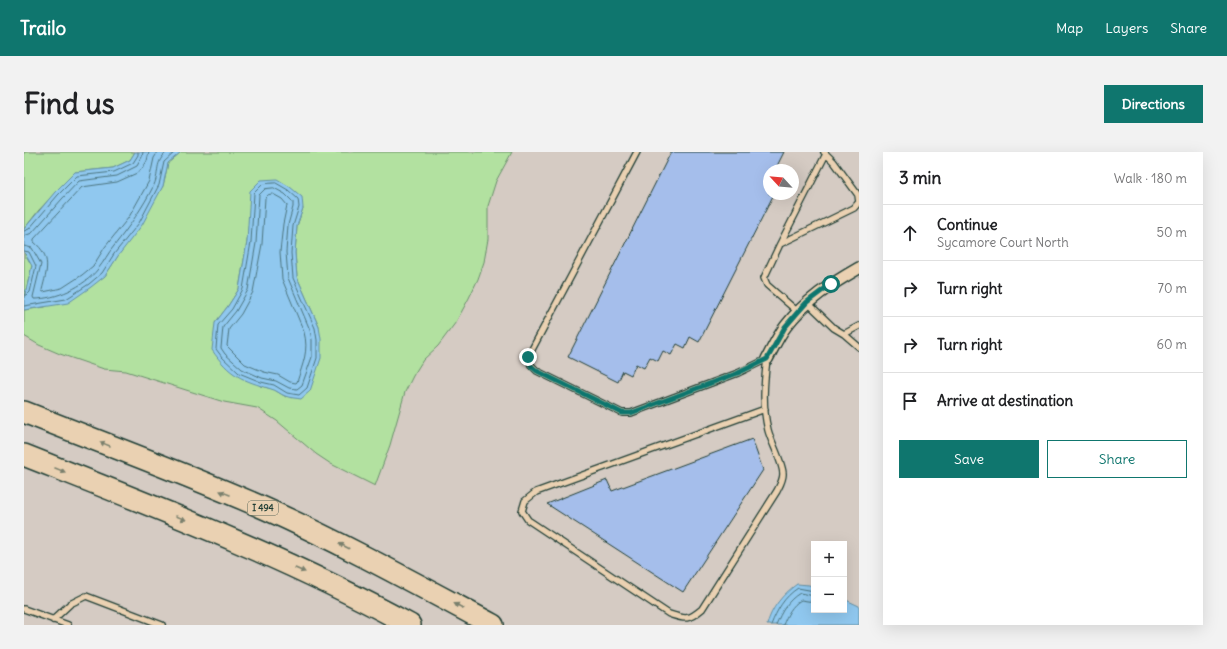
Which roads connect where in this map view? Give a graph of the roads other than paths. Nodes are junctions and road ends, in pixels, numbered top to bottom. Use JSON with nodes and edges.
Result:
{"nodes":[{"id":1,"x":637,"y":152,"type":"edge"},
{"id":2,"x":825,"y":153,"type":"edge"},
{"id":3,"x":780,"y":244,"type":"junction"},
{"id":4,"x":859,"y":268,"type":"edge"},
{"id":5,"x":807,"y":302,"type":"junction"},
{"id":6,"x":798,"y":312,"type":"junction"},
{"id":7,"x":859,"y":326,"type":"edge"},
{"id":8,"x":844,"y":334,"type":"junction"},
{"id":9,"x":859,"y":347,"type":"edge"},
{"id":10,"x":767,"y":359,"type":"junction"},
{"id":11,"x":765,"y":409,"type":"junction"},
{"id":12,"x":24,"y":412,"type":"edge"},
{"id":13,"x":24,"y":455,"type":"edge"},
{"id":14,"x":24,"y":609,"type":"edge"},
{"id":15,"x":54,"y":620,"type":"junction"},
{"id":16,"x":68,"y":625,"type":"edge"},
{"id":17,"x":162,"y":625,"type":"edge"},
{"id":18,"x":410,"y":625,"type":"edge"},
{"id":19,"x":493,"y":625,"type":"edge"}],
"edges":[{"from":1,"to":10,"type":"lane"},
{"from":2,"to":3,"type":"lane"},
{"from":2,"to":3,"type":"lane"},
{"from":3,"to":6,"type":"lane"},
{"from":4,"to":5,"type":"street"},
{"from":5,"to":6,"type":"street"},
{"from":5,"to":8,"type":"lane"},
{"from":6,"to":10,"type":"street"},
{"from":7,"to":8,"type":"lane"},
{"from":8,"to":9,"type":"lane"},
{"from":10,"to":11,"type":"lane"},
{"from":11,"to":11,"type":"lane"},
{"from":19,"to":12,"type":"highway","number":"I 494","one_way":true},
{"from":13,"to":18,"type":"highway","one_way":true},
{"from":14,"to":15,"type":"lane"},
{"from":15,"to":16,"type":"lane"},
{"from":15,"to":17,"type":"lane"}]}
